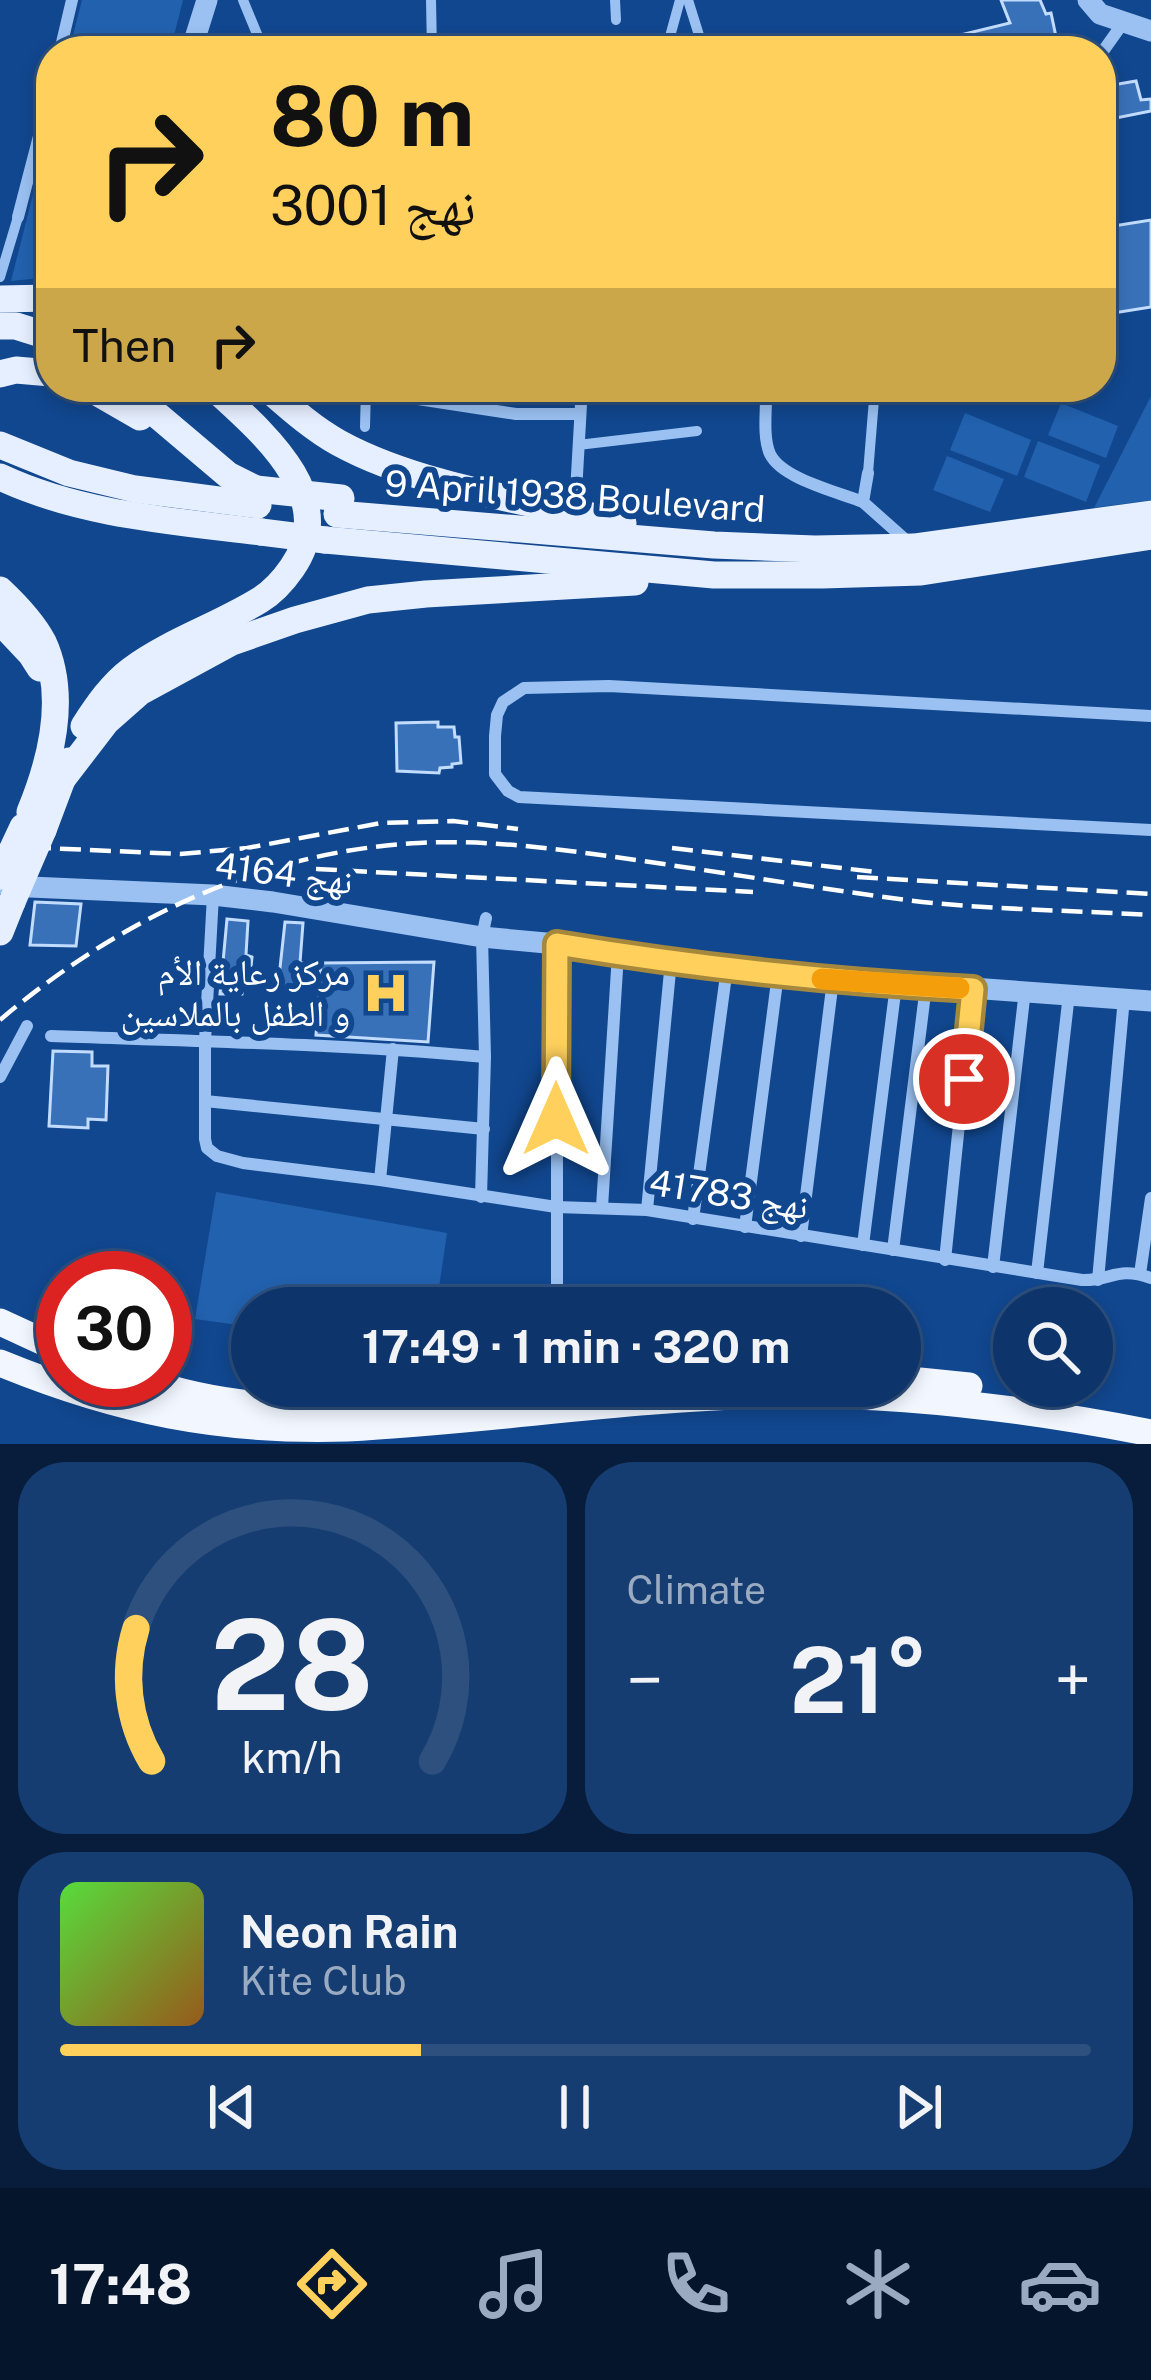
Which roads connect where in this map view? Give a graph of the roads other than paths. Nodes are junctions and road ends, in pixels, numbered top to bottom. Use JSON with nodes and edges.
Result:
{"nodes":[{"id":1,"x":72,"y":0,"type":"edge"},
{"id":2,"x":207,"y":0,"type":"edge"},
{"id":3,"x":243,"y":0,"type":"edge"},
{"id":4,"x":431,"y":0,"type":"edge"},
{"id":5,"x":615,"y":0,"type":"edge"},
{"id":6,"x":684,"y":0,"type":"edge"},
{"id":7,"x":1088,"y":0,"type":"edge"},
{"id":8,"x":616,"y":20,"type":"dead end"},
{"id":9,"x":1123,"y":23,"type":"junction"},
{"id":10,"x":1151,"y":31,"type":"edge"},
{"id":11,"x":64,"y":36,"type":"edge"},
{"id":12,"x":196,"y":36,"type":"edge"},
{"id":13,"x":258,"y":36,"type":"edge"},
{"id":14,"x":432,"y":36,"type":"edge"},
{"id":15,"x":671,"y":36,"type":"edge"},
{"id":16,"x":698,"y":36,"type":"edge"},
{"id":17,"x":1114,"y":36,"type":"edge"},
{"id":18,"x":36,"y":147,"type":"edge"},
{"id":19,"x":18,"y":217,"type":"joint"},
{"id":20,"x":0,"y":278,"type":"edge"},
{"id":21,"x":0,"y":298,"type":"edge"},
{"id":22,"x":36,"y":298,"type":"edge"},
{"id":23,"x":0,"y":326,"type":"edge"},
{"id":24,"x":36,"y":332,"type":"edge"},
{"id":25,"x":36,"y":372,"type":"edge"},
{"id":26,"x":0,"y":374,"type":"edge"},
{"id":27,"x":114,"y":402,"type":"edge"},
{"id":28,"x":141,"y":402,"type":"edge"},
{"id":29,"x":228,"y":402,"type":"edge"},
{"id":30,"x":284,"y":402,"type":"edge"},
{"id":31,"x":366,"y":402,"type":"edge"},
{"id":32,"x":444,"y":402,"type":"edge"},
{"id":33,"x":581,"y":402,"type":"edge"},
{"id":34,"x":766,"y":402,"type":"edge"},
{"id":35,"x":874,"y":402,"type":"edge"},
{"id":36,"x":580,"y":414,"type":"junction"},
{"id":37,"x":365,"y":427,"type":"dead end"},
{"id":38,"x":697,"y":431,"type":"dead end"},
{"id":39,"x":0,"y":445,"type":"edge"},
{"id":40,"x":578,"y":445,"type":"junction"},
{"id":41,"x":195,"y":449,"type":"junction"},
{"id":42,"x":868,"y":473,"type":"joint"},
{"id":43,"x":0,"y":477,"type":"edge"},
{"id":44,"x":863,"y":502,"type":"junction"},
{"id":45,"x":258,"y":509,"type":"junction"},
{"id":46,"x":574,"y":512,"type":"junction"},
{"id":47,"x":1151,"y":514,"type":"edge"},
{"id":48,"x":1151,"y":536,"type":"edge"},
{"id":49,"x":715,"y":545,"type":"junction"},
{"id":50,"x":914,"y":547,"type":"junction"},
{"id":51,"x":714,"y":575,"type":"junction"},
{"id":52,"x":0,"y":590,"type":"edge"},
{"id":53,"x":0,"y":621,"type":"edge"},
{"id":54,"x":1151,"y":716,"type":"edge"},
{"id":55,"x":53,"y":724,"type":"junction"},
{"id":56,"x":62,"y":778,"type":"junction"},
{"id":57,"x":33,"y":829,"type":"junction"},
{"id":58,"x":1151,"y":830,"type":"edge"},
{"id":59,"x":0,"y":876,"type":"edge"},
{"id":60,"x":6,"y":894,"type":"edge"},
{"id":61,"x":213,"y":895,"type":"junction"},
{"id":62,"x":484,"y":927,"type":"junction"},
{"id":63,"x":0,"y":932,"type":"edge"},
{"id":64,"x":557,"y":944,"type":"junction"},
{"id":65,"x":618,"y":954,"type":"junction"},
{"id":66,"x":671,"y":961,"type":"junction"},
{"id":67,"x":727,"y":968,"type":"junction"},
{"id":68,"x":778,"y":974,"type":"junction"},
{"id":69,"x":833,"y":980,"type":"junction"},
{"id":70,"x":896,"y":985,"type":"junction"},
{"id":71,"x":926,"y":986,"type":"junction"},
{"id":72,"x":973,"y":989,"type":"junction"},
{"id":73,"x":1025,"y":990,"type":"junction"},
{"id":74,"x":1070,"y":993,"type":"junction"},
{"id":75,"x":1124,"y":998,"type":"junction"},
{"id":76,"x":1151,"y":1001,"type":"edge"},
{"id":77,"x":27,"y":1025,"type":"dead end"},
{"id":78,"x":51,"y":1036,"type":"dead end"},
{"id":79,"x":206,"y":1041,"type":"junction"},
{"id":80,"x":393,"y":1049,"type":"junction"},
{"id":81,"x":485,"y":1057,"type":"junction"},
{"id":82,"x":0,"y":1077,"type":"edge"},
{"id":83,"x":205,"y":1101,"type":"junction"},
{"id":84,"x":386,"y":1121,"type":"junction"},
{"id":85,"x":484,"y":1129,"type":"junction"},
{"id":86,"x":380,"y":1180,"type":"junction"},
{"id":87,"x":481,"y":1197,"type":"junction"},
{"id":88,"x":1151,"y":1198,"type":"edge"},
{"id":89,"x":556,"y":1207,"type":"junction"},
{"id":90,"x":602,"y":1207,"type":"junction"},
{"id":91,"x":647,"y":1210,"type":"junction"},
{"id":92,"x":693,"y":1220,"type":"junction"},
{"id":93,"x":745,"y":1227,"type":"junction"},
{"id":94,"x":801,"y":1236,"type":"junction"},
{"id":95,"x":863,"y":1245,"type":"junction"},
{"id":96,"x":893,"y":1250,"type":"junction"},
{"id":97,"x":945,"y":1260,"type":"junction"},
{"id":98,"x":993,"y":1267,"type":"junction"},
{"id":99,"x":1036,"y":1274,"type":"junction"},
{"id":100,"x":1146,"y":1276,"type":"edge"},
{"id":101,"x":1098,"y":1280,"type":"junction"},
{"id":102,"x":557,"y":1287,"type":"edge"},
{"id":103,"x":0,"y":1322,"type":"edge"},
{"id":104,"x":36,"y":1339,"type":"edge"},
{"id":105,"x":7,"y":1368,"type":"edge"},
{"id":106,"x":921,"y":1381,"type":"edge"},
{"id":107,"x":192,"y":1393,"type":"edge"},
{"id":108,"x":231,"y":1398,"type":"edge"},
{"id":109,"x":289,"y":1407,"type":"edge"},
{"id":110,"x":354,"y":1407,"type":"edge"},
{"id":111,"x":1151,"y":1414,"type":"edge"},
{"id":112,"x":1151,"y":1433,"type":"edge"}],
"edges":[{"from":1,"to":11,"type":"street"},
{"from":2,"to":12,"type":"street"},
{"from":3,"to":13,"type":"street"},
{"from":4,"to":14,"type":"street"},
{"from":5,"to":8,"type":"street"},
{"from":6,"to":15,"type":"street"},
{"from":6,"to":16,"type":"street"},
{"from":7,"to":9,"type":"street"},
{"from":9,"to":10,"type":"street"},
{"from":9,"to":17,"type":"street"},
{"from":18,"to":19,"type":"street"},
{"from":19,"to":20,"type":"street"},
{"from":21,"to":22,"type":"main road"},
{"from":23,"to":24,"type":"main road"},
{"from":25,"to":26,"type":"main road"},
{"from":27,"to":41,"type":"main road"},
{"from":28,"to":41,"type":"main road"},
{"from":29,"to":56,"type":"main road"},
{"from":30,"to":46,"type":"main road"},
{"from":31,"to":37,"type":"street"},
{"from":32,"to":36,"type":"street"},
{"from":33,"to":36,"type":"street"},
{"from":34,"to":44,"type":"street"},
{"from":35,"to":42,"type":"street"},
{"from":36,"to":40,"type":"street"},
{"from":38,"to":40,"type":"street"},
{"from":39,"to":45,"type":"main road","name":"9 April 1938 Boulevard"},
{"from":40,"to":46,"type":"street"},
{"from":41,"to":45,"type":"main road"},
{"from":42,"to":44,"type":"street"},
{"from":43,"to":45,"type":"main road","name":"9 April 1938 Boulevard"},
{"from":44,"to":50,"type":"street"},
{"from":45,"to":49,"type":"main road","name":"9 April 1938 Boulevard"},
{"from":45,"to":51,"type":"main road","name":"9 April 1938 Boulevard","bridge":true},
{"from":46,"to":49,"type":"main road"},
{"from":47,"to":50,"type":"main road","name":"9 April 1938 Boulevard"},
{"from":48,"to":51,"type":"main road","name":"9 April 1938 Boulevard"},
{"from":49,"to":50,"type":"main road","name":"9 April 1938 Boulevard"},
{"from":51,"to":56,"type":"main road"},
{"from":52,"to":55,"type":"main road"},
{"from":53,"to":55,"type":"main road"},
{"from":54,"to":58,"type":"street"},
{"from":55,"to":57,"type":"main road"},
{"from":56,"to":57,"type":"main road"},
{"from":57,"to":59,"type":"main road","bridge":true},
{"from":57,"to":60,"type":"main road","bridge":true},
{"from":60,"to":61,"type":"street","name":"نهج 4164"},
{"from":60,"to":63,"type":"main road"},
{"from":61,"to":62,"type":"street","name":"نهج 4164"},
{"from":61,"to":79,"type":"street"},
{"from":62,"to":64,"type":"street","name":"نهج 4164"},
{"from":62,"to":81,"type":"street"},
{"from":64,"to":65,"type":"street","name":"نهج 4164"},
{"from":64,"to":89,"type":"street"},
{"from":65,"to":66,"type":"street","name":"نهج 4164"},
{"from":65,"to":90,"type":"street"},
{"from":66,"to":67,"type":"street","name":"نهج 4164"},
{"from":66,"to":91,"type":"street"},
{"from":67,"to":68,"type":"street","name":"نهج 4164"},
{"from":67,"to":92,"type":"street"},
{"from":68,"to":69,"type":"street","name":"نهج 4164"},
{"from":68,"to":93,"type":"street"},
{"from":69,"to":70,"type":"street","name":"نهج 4164"},
{"from":69,"to":94,"type":"street"},
{"from":70,"to":71,"type":"street","name":"نهج 4164"},
{"from":70,"to":95,"type":"street"},
{"from":71,"to":72,"type":"street","name":"نهج 4164"},
{"from":71,"to":96,"type":"street"},
{"from":72,"to":73,"type":"street","name":"نهج 4164"},
{"from":72,"to":97,"type":"street"},
{"from":73,"to":74,"type":"street","name":"نهج 4164"},
{"from":73,"to":98,"type":"street"},
{"from":74,"to":75,"type":"street","name":"نهج 4164"},
{"from":74,"to":99,"type":"street"},
{"from":75,"to":76,"type":"street","name":"نهج 4164"},
{"from":75,"to":101,"type":"street"},
{"from":77,"to":82,"type":"street"},
{"from":78,"to":79,"type":"street"},
{"from":79,"to":80,"type":"street"},
{"from":79,"to":83,"type":"street"},
{"from":80,"to":81,"type":"street"},
{"from":80,"to":84,"type":"street"},
{"from":81,"to":85,"type":"street"},
{"from":83,"to":84,"type":"street"},
{"from":83,"to":86,"type":"street","name":"نهج 41783"},
{"from":84,"to":85,"type":"street"},
{"from":84,"to":86,"type":"street"},
{"from":85,"to":87,"type":"street"},
{"from":86,"to":87,"type":"street","name":"نهج 41783"},
{"from":87,"to":89,"type":"street","name":"نهج 41783"},
{"from":88,"to":100,"type":"street"},
{"from":89,"to":90,"type":"street","name":"نهج 41783"},
{"from":89,"to":102,"type":"street"},
{"from":90,"to":91,"type":"street","name":"نهج 41783"},
{"from":91,"to":92,"type":"street","name":"نهج 41783"},
{"from":92,"to":93,"type":"street","name":"نهج 41783"},
{"from":93,"to":94,"type":"street","name":"نهج 41783"},
{"from":94,"to":95,"type":"street","name":"نهج 41783"},
{"from":95,"to":96,"type":"street","name":"نهج 41783"},
{"from":96,"to":97,"type":"street","name":"نهج 41783"},
{"from":97,"to":98,"type":"street","name":"نهج 41783"},
{"from":98,"to":99,"type":"street","name":"نهج 41783"},
{"from":99,"to":101,"type":"street","name":"نهج 41783"},
{"from":100,"to":101,"type":"street","name":"نهج 41783"},
{"from":103,"to":104,"type":"highway"},
{"from":105,"to":112,"type":"highway"},
{"from":106,"to":111,"type":"highway"},
{"from":107,"to":108,"type":"highway"},
{"from":109,"to":110,"type":"highway"}]}
